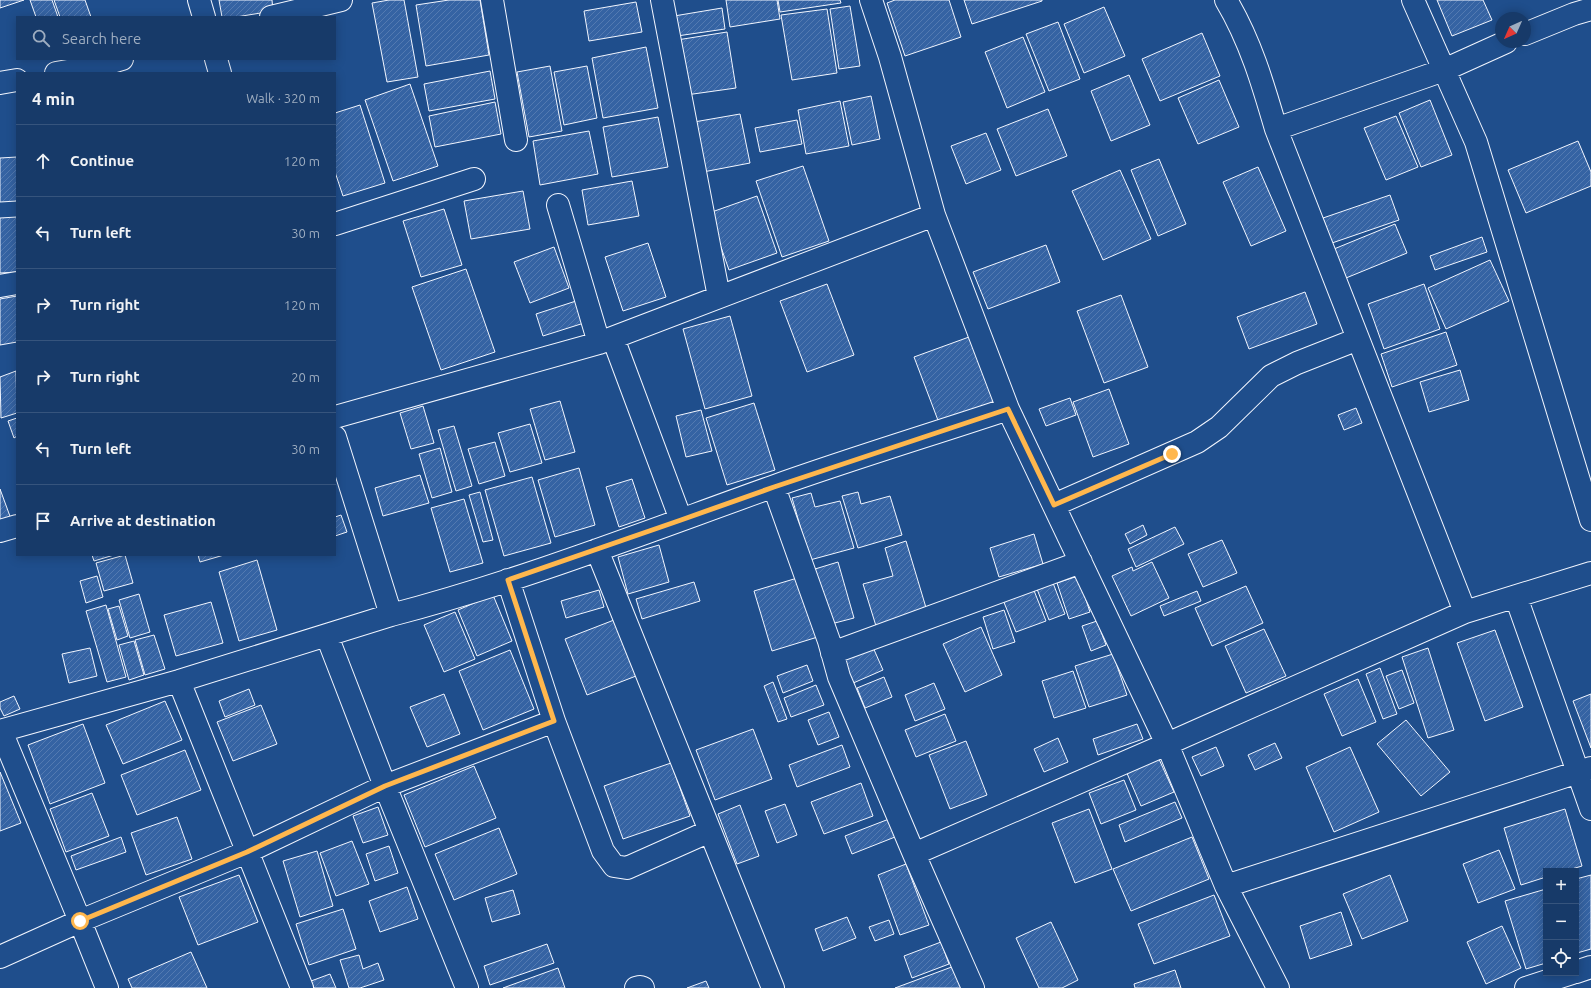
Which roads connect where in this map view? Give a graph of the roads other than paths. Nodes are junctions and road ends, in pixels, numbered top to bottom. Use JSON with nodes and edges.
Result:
{"nodes":[{"id":1,"x":200,"y":0,"type":"edge"},
{"id":2,"x":341,"y":0,"type":"edge"},
{"id":3,"x":492,"y":0,"type":"edge"},
{"id":4,"x":662,"y":0,"type":"edge"},
{"id":5,"x":871,"y":0,"type":"edge"},
{"id":6,"x":1226,"y":0,"type":"edge"},
{"id":7,"x":1413,"y":0,"type":"edge"},
{"id":8,"x":1591,"y":9,"type":"edge"},
{"id":9,"x":204,"y":16,"type":"edge"},
{"id":10,"x":275,"y":16,"type":"edge"},
{"id":11,"x":1531,"y":32,"type":"edge"},
{"id":12,"x":1495,"y":47,"type":"edge"},
{"id":13,"x":119,"y":60,"type":"edge"},
{"id":14,"x":216,"y":60,"type":"edge"},
{"id":15,"x":1444,"y":70,"type":"junction"},
{"id":16,"x":62,"y":72,"type":"edge"},
{"id":17,"x":220,"y":72,"type":"edge"},
{"id":18,"x":16,"y":80,"type":"edge"},
{"id":19,"x":0,"y":83,"type":"edge"},
{"id":20,"x":1276,"y":129,"type":"junction"},
{"id":21,"x":516,"y":140,"type":"dead end"},
{"id":22,"x":474,"y":179,"type":"dead end"},
{"id":23,"x":558,"y":205,"type":"dead end"},
{"id":24,"x":934,"y":215,"type":"junction"},
{"id":25,"x":336,"y":224,"type":"edge"},
{"id":26,"x":16,"y":283,"type":"edge"},
{"id":27,"x":0,"y":286,"type":"edge"},
{"id":28,"x":719,"y":297,"type":"junction"},
{"id":29,"x":1358,"y":338,"type":"junction"},
{"id":30,"x":606,"y":340,"type":"junction"},
{"id":31,"x":1008,"y":409,"type":"junction"},
{"id":32,"x":336,"y":417,"type":"edge"},
{"id":33,"x":336,"y":440,"type":"edge"},
{"id":34,"x":774,"y":487,"type":"junction"},
{"id":35,"x":1054,"y":505,"type":"junction"},
{"id":36,"x":681,"y":520,"type":"junction"},
{"id":37,"x":1591,"y":520,"type":"edge"},
{"id":38,"x":16,"y":526,"type":"edge"},
{"id":39,"x":0,"y":531,"type":"edge"},
{"id":40,"x":598,"y":550,"type":"junction"},
{"id":41,"x":1081,"y":562,"type":"junction"},
{"id":42,"x":1591,"y":573,"type":"edge"},
{"id":43,"x":508,"y":580,"type":"junction"},
{"id":44,"x":1516,"y":596,"type":"junction"},
{"id":45,"x":1465,"y":612,"type":"junction"},
{"id":46,"x":391,"y":615,"type":"junction"},
{"id":47,"x":326,"y":636,"type":"junction"},
{"id":48,"x":832,"y":653,"type":"junction"},
{"id":49,"x":179,"y":680,"type":"junction"},
{"id":50,"x":554,"y":721,"type":"junction"},
{"id":51,"x":1,"y":731,"type":"edge"},
{"id":52,"x":1167,"y":744,"type":"junction"},
{"id":53,"x":1584,"y":770,"type":"edge"},
{"id":54,"x":385,"y":786,"type":"junction"},
{"id":55,"x":1591,"y":809,"type":"edge"},
{"id":56,"x":710,"y":831,"type":"junction"},
{"id":57,"x":247,"y":852,"type":"junction"},
{"id":58,"x":914,"y":854,"type":"junction"},
{"id":59,"x":1226,"y":886,"type":"junction"},
{"id":60,"x":80,"y":921,"type":"junction"},
{"id":61,"x":0,"y":957,"type":"edge"},
{"id":62,"x":1591,"y":967,"type":"edge"},
{"id":63,"x":1579,"y":971,"type":"edge"},
{"id":64,"x":1563,"y":976,"type":"edge"},
{"id":65,"x":107,"y":988,"type":"edge"},
{"id":66,"x":302,"y":988,"type":"edge"},
{"id":67,"x":467,"y":988,"type":"edge"},
{"id":68,"x":636,"y":988,"type":"edge"},
{"id":69,"x":643,"y":988,"type":"edge"},
{"id":70,"x":773,"y":988,"type":"edge"},
{"id":71,"x":973,"y":988,"type":"edge"},
{"id":72,"x":1278,"y":988,"type":"edge"},
{"id":73,"x":1526,"y":988,"type":"edge"}],
"edges":[{"from":1,"to":9,"type":"street"},
{"from":2,"to":10,"type":"street"},
{"from":3,"to":21,"type":"street"},
{"from":4,"to":28,"type":"street"},
{"from":5,"to":24,"type":"street"},
{"from":6,"to":20,"type":"street"},
{"from":7,"to":15,"type":"street"},
{"from":8,"to":11,"type":"street"},
{"from":12,"to":15,"type":"street"},
{"from":13,"to":16,"type":"street"},
{"from":14,"to":17,"type":"street"},
{"from":15,"to":20,"type":"street"},
{"from":15,"to":37,"type":"street"},
{"from":18,"to":19,"type":"street"},
{"from":20,"to":29,"type":"street"},
{"from":22,"to":25,"type":"street"},
{"from":23,"to":30,"type":"street"},
{"from":24,"to":28,"type":"street"},
{"from":24,"to":31,"type":"street"},
{"from":26,"to":27,"type":"street"},
{"from":28,"to":30,"type":"street"},
{"from":29,"to":35,"type":"street"},
{"from":29,"to":45,"type":"street"},
{"from":30,"to":32,"type":"street"},
{"from":30,"to":36,"type":"street"},
{"from":31,"to":34,"type":"street"},
{"from":31,"to":35,"type":"street"},
{"from":33,"to":46,"type":"street"},
{"from":34,"to":36,"type":"street"},
{"from":34,"to":48,"type":"street"},
{"from":35,"to":41,"type":"street"},
{"from":36,"to":40,"type":"street"},
{"from":38,"to":39,"type":"street"},
{"from":40,"to":43,"type":"street"},
{"from":40,"to":56,"type":"street"},
{"from":41,"to":48,"type":"street"},
{"from":41,"to":52,"type":"street"},
{"from":42,"to":44,"type":"street"},
{"from":43,"to":46,"type":"street"},
{"from":43,"to":50,"type":"street"},
{"from":44,"to":45,"type":"street"},
{"from":44,"to":53,"type":"street"},
{"from":45,"to":52,"type":"street"},
{"from":46,"to":47,"type":"street"},
{"from":47,"to":49,"type":"street"},
{"from":47,"to":54,"type":"street"},
{"from":48,"to":58,"type":"street"},
{"from":49,"to":51,"type":"street"},
{"from":49,"to":57,"type":"street"},
{"from":50,"to":54,"type":"street"},
{"from":50,"to":56,"type":"street"},
{"from":51,"to":60,"type":"street"},
{"from":52,"to":58,"type":"street"},
{"from":52,"to":59,"type":"street"},
{"from":53,"to":55,"type":"street"},
{"from":53,"to":59,"type":"street"},
{"from":54,"to":57,"type":"street"},
{"from":54,"to":67,"type":"street"},
{"from":56,"to":70,"type":"street"},
{"from":57,"to":60,"type":"street"},
{"from":57,"to":66,"type":"street"},
{"from":58,"to":71,"type":"street"},
{"from":59,"to":72,"type":"street"},
{"from":60,"to":61,"type":"street"},
{"from":60,"to":65,"type":"street"},
{"from":62,"to":63,"type":"street"},
{"from":64,"to":73,"type":"street"},
{"from":68,"to":69,"type":"street"}]}
